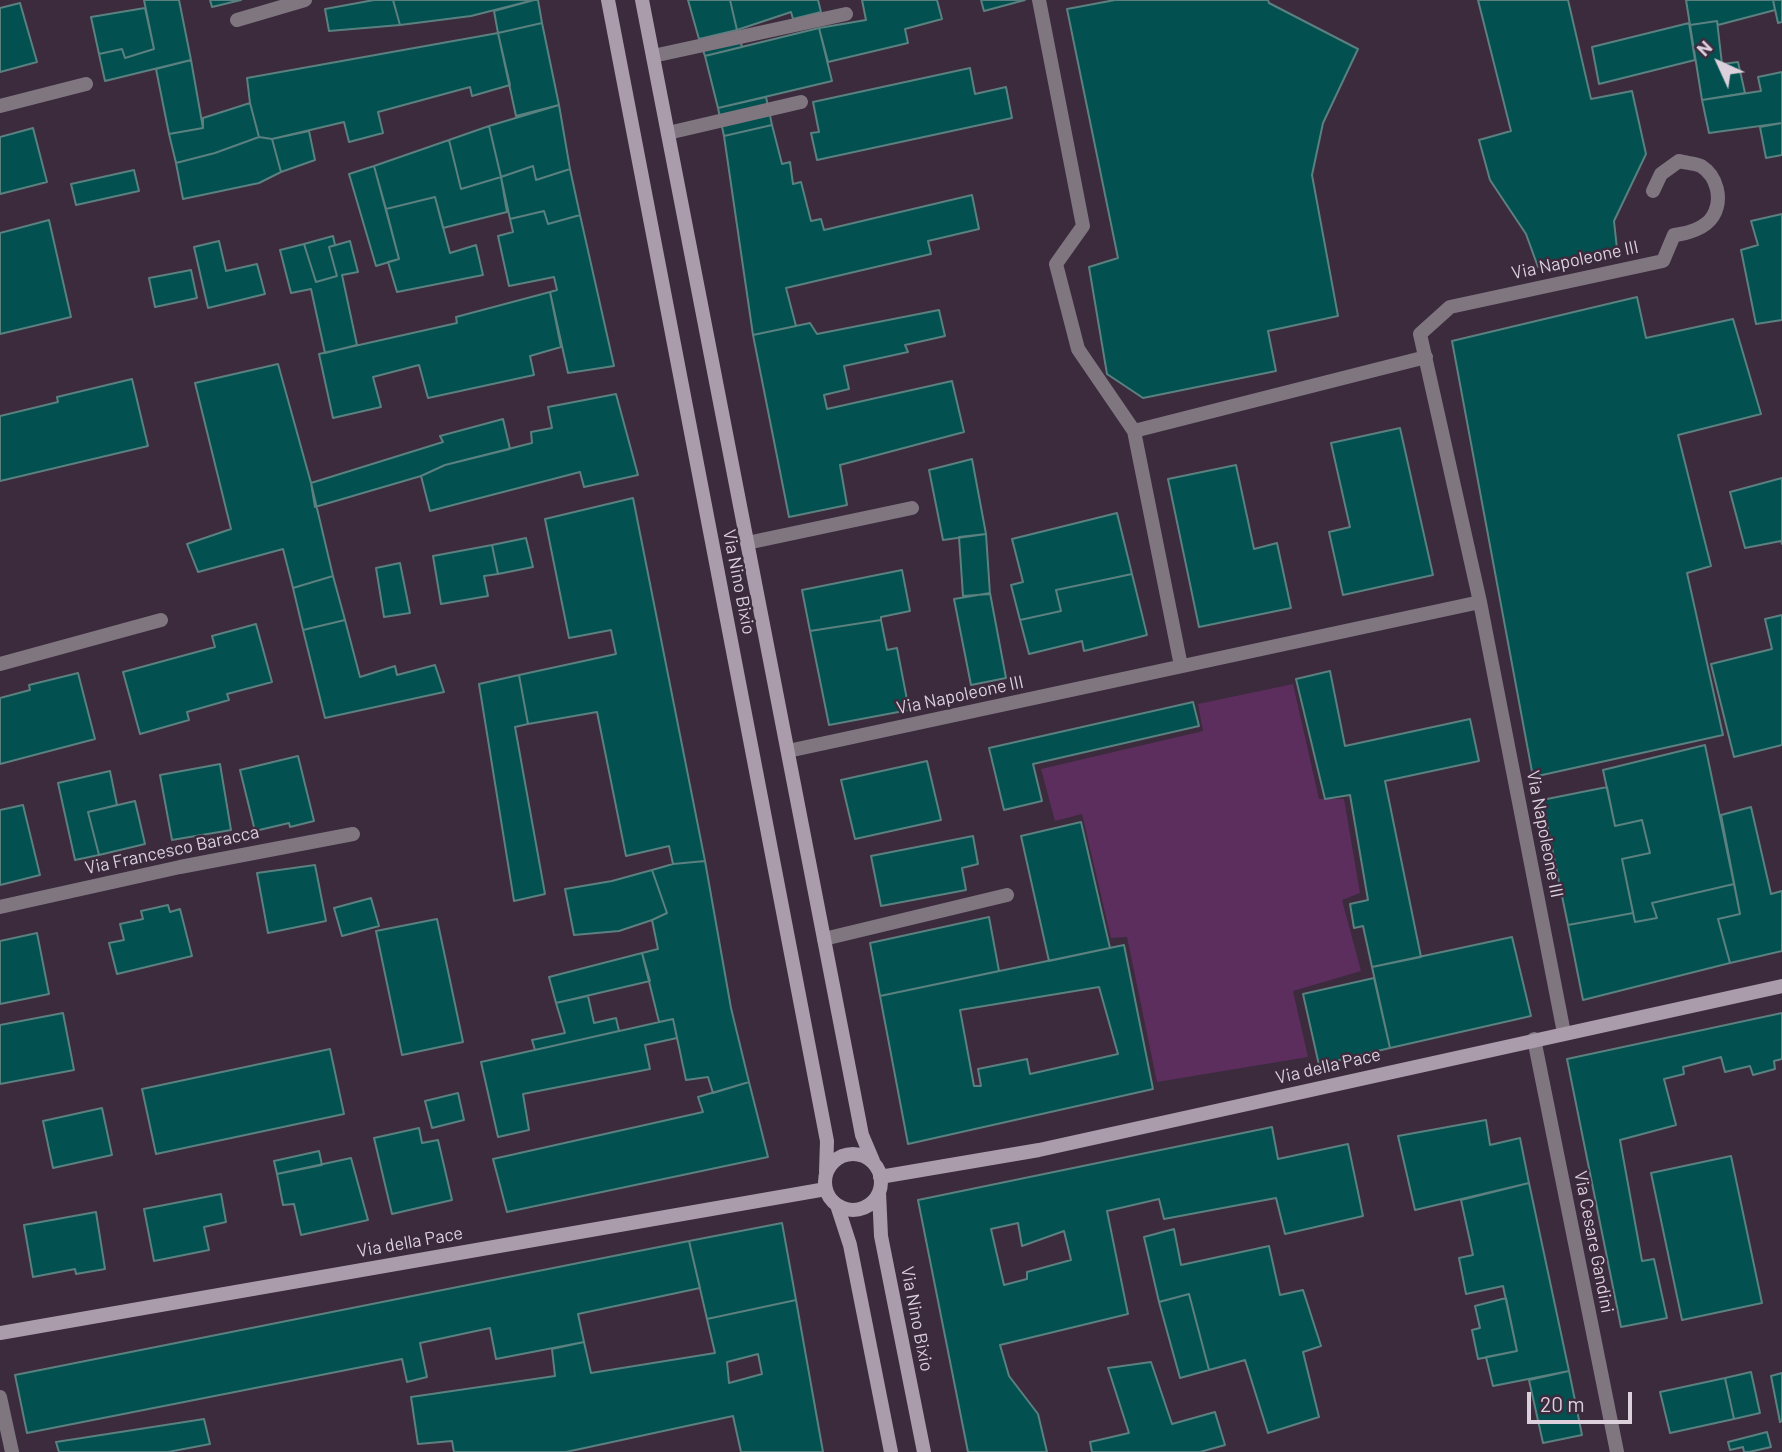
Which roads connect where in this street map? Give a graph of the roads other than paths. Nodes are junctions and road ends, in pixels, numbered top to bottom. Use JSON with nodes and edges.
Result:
{"nodes":[{"id":1,"x":305,"y":0,"type":"edge"},
{"id":2,"x":608,"y":0,"type":"edge"},
{"id":3,"x":642,"y":0,"type":"edge"},
{"id":4,"x":1039,"y":0,"type":"edge"},
{"id":5,"x":846,"y":14,"type":"dead end"},
{"id":6,"x":237,"y":20,"type":"dead end"},
{"id":7,"x":653,"y":56,"type":"junction"},
{"id":8,"x":86,"y":84,"type":"dead end"},
{"id":9,"x":801,"y":102,"type":"dead end"},
{"id":10,"x":0,"y":106,"type":"edge"},
{"id":11,"x":668,"y":133,"type":"junction"},
{"id":12,"x":1653,"y":191,"type":"dead end"},
{"id":13,"x":1426,"y":357,"type":"junction"},
{"id":14,"x":1134,"y":431,"type":"junction"},
{"id":15,"x":912,"y":508,"type":"dead end"},
{"id":16,"x":747,"y":543,"type":"junction"},
{"id":17,"x":1480,"y":602,"type":"junction"},
{"id":18,"x":161,"y":620,"type":"dead end"},
{"id":19,"x":0,"y":663,"type":"edge"},
{"id":20,"x":1181,"y":666,"type":"junction"},
{"id":21,"x":788,"y":751,"type":"junction"},
{"id":22,"x":353,"y":834,"type":"dead end"},
{"id":23,"x":1007,"y":895,"type":"dead end"},
{"id":24,"x":0,"y":907,"type":"edge"},
{"id":25,"x":824,"y":939,"type":"junction"},
{"id":26,"x":1782,"y":986,"type":"edge"},
{"id":27,"x":1564,"y":1033,"type":"junction"},
{"id":28,"x":1534,"y":1039,"type":"junction"},
{"id":29,"x":873,"y":1161,"type":"junction"},
{"id":30,"x":826,"y":1171,"type":"junction"},
{"id":31,"x":879,"y":1185,"type":"junction"},
{"id":32,"x":826,"y":1189,"type":"junction"},
{"id":33,"x":837,"y":1205,"type":"junction"},
{"id":34,"x":0,"y":1333,"type":"edge"},
{"id":35,"x":0,"y":1397,"type":"edge"},
{"id":36,"x":12,"y":1452,"type":"edge"},
{"id":37,"x":891,"y":1452,"type":"edge"},
{"id":38,"x":924,"y":1452,"type":"edge"},
{"id":39,"x":1617,"y":1452,"type":"edge"}],
"edges":[{"from":1,"to":6,"type":"street"},
{"from":2,"to":30,"type":"street","name":"Via Nino Bixio"},
{"from":3,"to":7,"type":"street","name":"Via Nino Bixio"},
{"from":4,"to":14,"type":"street"},
{"from":5,"to":7,"type":"street"},
{"from":7,"to":11,"type":"street","name":"Via Nino Bixio"},
{"from":8,"to":10,"type":"street"},
{"from":9,"to":11,"type":"street"},
{"from":11,"to":16,"type":"street","name":"Via Nino Bixio"},
{"from":12,"to":13,"type":"street","name":"Via Napoleone III"},
{"from":13,"to":14,"type":"street"},
{"from":13,"to":17,"type":"street","name":"Via Napoleone III"},
{"from":14,"to":20,"type":"street"},
{"from":15,"to":16,"type":"street"},
{"from":16,"to":21,"type":"street","name":"Via Nino Bixio"},
{"from":17,"to":20,"type":"street","name":"Via Napoleone III"},
{"from":17,"to":27,"type":"street","name":"Via Napoleone III"},
{"from":18,"to":19,"type":"street"},
{"from":20,"to":21,"type":"street","name":"Via Napoleone III"},
{"from":21,"to":25,"type":"street","name":"Via Nino Bixio"},
{"from":22,"to":24,"type":"street","name":"Via Francesco Baracca"},
{"from":23,"to":25,"type":"street"},
{"from":25,"to":29,"type":"street","name":"Via Nino Bixio"},
{"from":26,"to":27,"type":"street","name":"Via della Pace"},
{"from":27,"to":28,"type":"street","name":"Via della Pace"},
{"from":28,"to":31,"type":"street","name":"Via della Pace"},
{"from":28,"to":39,"type":"street","name":"Via Cesare Gandini"},
{"from":29,"to":30,"type":"street"},
{"from":29,"to":31,"type":"street","name":"Via Nino Bixio"},
{"from":30,"to":32,"type":"street","name":"Via Nino Bixio"},
{"from":31,"to":33,"type":"street"},
{"from":31,"to":38,"type":"street","name":"Via Nino Bixio"},
{"from":32,"to":33,"type":"street"},
{"from":32,"to":34,"type":"street","name":"Via della Pace"},
{"from":33,"to":37,"type":"street"},
{"from":35,"to":36,"type":"street"}]}
